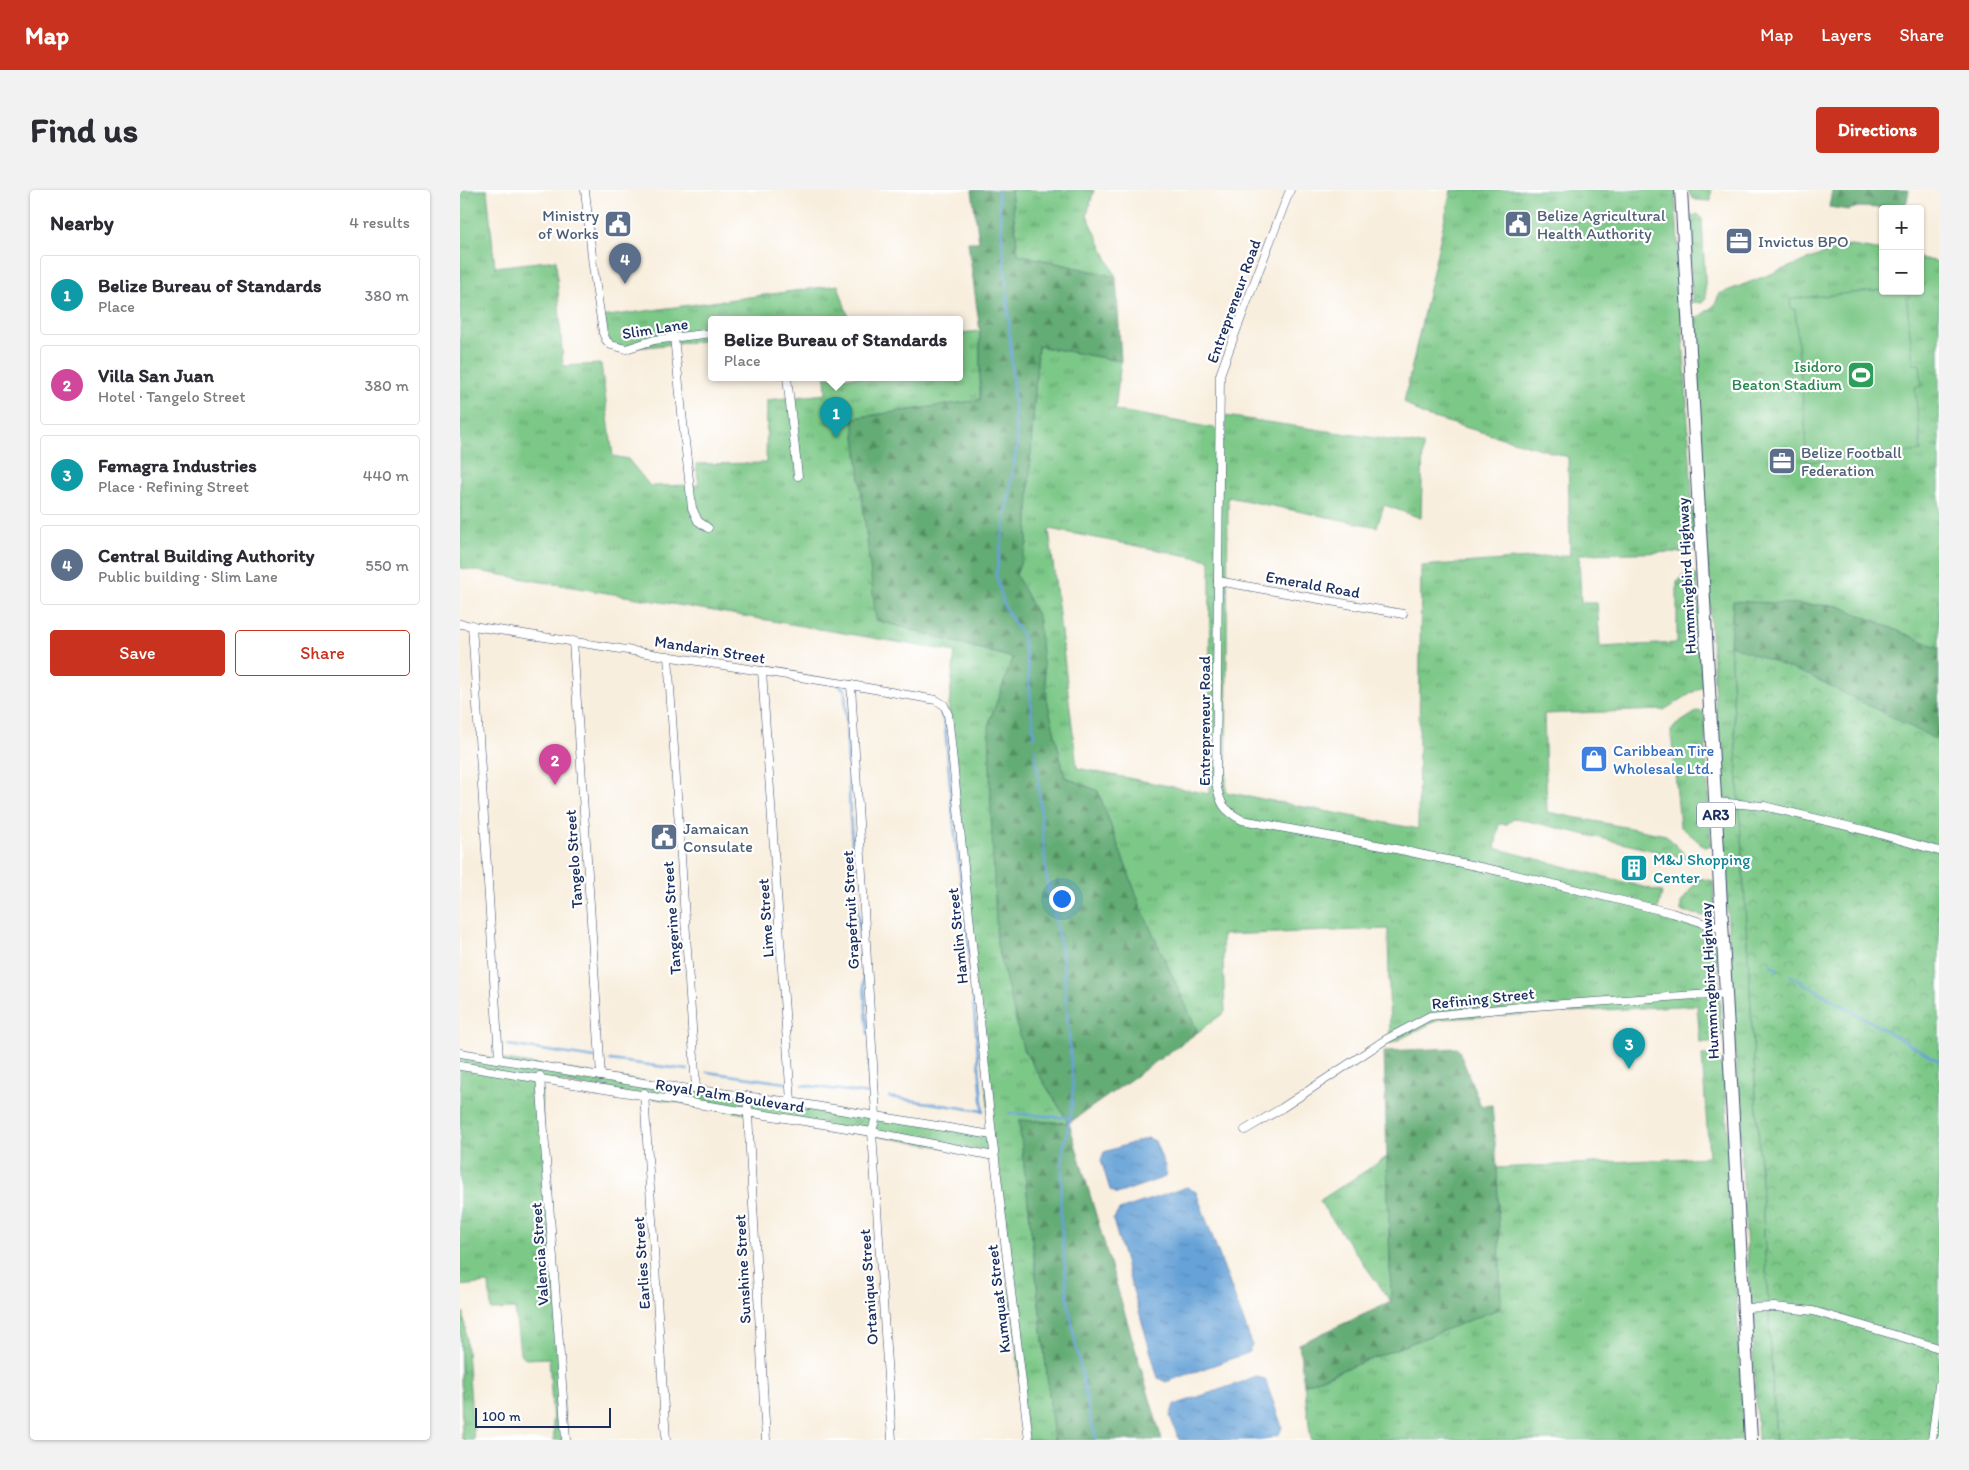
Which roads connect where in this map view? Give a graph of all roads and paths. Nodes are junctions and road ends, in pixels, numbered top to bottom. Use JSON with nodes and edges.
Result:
{"nodes":[{"id":1,"x":585,"y":190,"type":"edge"},
{"id":2,"x":1290,"y":190,"type":"edge"},
{"id":3,"x":1680,"y":190,"type":"edge"},
{"id":4,"x":708,"y":333,"type":"edge"},
{"id":5,"x":674,"y":337,"type":"junction"},
{"id":6,"x":788,"y":381,"type":"edge"},
{"id":7,"x":798,"y":476,"type":"dead end"},
{"id":8,"x":708,"y":528,"type":"dead end"},
{"id":9,"x":1218,"y":581,"type":"junction"},
{"id":10,"x":1403,"y":614,"type":"dead end"},
{"id":11,"x":460,"y":624,"type":"edge"},
{"id":12,"x":472,"y":625,"type":"junction"},
{"id":13,"x":573,"y":641,"type":"junction"},
{"id":14,"x":668,"y":656,"type":"junction"},
{"id":15,"x":762,"y":671,"type":"junction"},
{"id":16,"x":851,"y":685,"type":"junction"},
{"id":17,"x":948,"y":714,"type":"joint"},
{"id":18,"x":1715,"y":802,"type":"junction"},
{"id":19,"x":1939,"y":851,"type":"edge"},
{"id":20,"x":1723,"y":930,"type":"junction"},
{"id":21,"x":1726,"y":993,"type":"junction"},
{"id":22,"x":460,"y":1053,"type":"edge"},
{"id":23,"x":498,"y":1059,"type":"junction"},
{"id":24,"x":460,"y":1066,"type":"edge"},
{"id":25,"x":539,"y":1066,"type":"junction"},
{"id":26,"x":601,"y":1076,"type":"junction"},
{"id":27,"x":540,"y":1079,"type":"junction"},
{"id":28,"x":644,"y":1084,"type":"junction"},
{"id":29,"x":696,"y":1090,"type":"junction"},
{"id":30,"x":644,"y":1096,"type":"junction"},
{"id":31,"x":747,"y":1096,"type":"junction"},
{"id":32,"x":791,"y":1102,"type":"junction"},
{"id":33,"x":748,"y":1112,"type":"junction"},
{"id":34,"x":876,"y":1116,"type":"junction"},
{"id":35,"x":1245,"y":1130,"type":"dead end"},
{"id":36,"x":872,"y":1132,"type":"junction"},
{"id":37,"x":992,"y":1135,"type":"junction"},
{"id":38,"x":994,"y":1156,"type":"junction"},
{"id":39,"x":1743,"y":1308,"type":"junction"},
{"id":40,"x":1939,"y":1348,"type":"edge"},
{"id":41,"x":1939,"y":1385,"type":"edge"},
{"id":42,"x":566,"y":1440,"type":"edge"},
{"id":43,"x":666,"y":1440,"type":"edge"},
{"id":44,"x":766,"y":1440,"type":"edge"},
{"id":45,"x":892,"y":1440,"type":"edge"},
{"id":46,"x":1029,"y":1440,"type":"edge"},
{"id":47,"x":1751,"y":1440,"type":"edge"},
{"id":48,"x":1932,"y":1440,"type":"edge"}],
"edges":[{"from":1,"to":5,"type":"street","name":"Slim Lane"},
{"from":2,"to":9,"type":"street","name":"Entrepreneur Road"},
{"from":3,"to":18,"type":"main road","name":"Hummingbird Highway","number":"AR3"},
{"from":4,"to":5,"type":"street","name":"Slim Lane"},
{"from":5,"to":8,"type":"street"},
{"from":6,"to":7,"type":"street"},
{"from":9,"to":10,"type":"street","name":"Emerald Road"},
{"from":9,"to":20,"type":"street","name":"Entrepreneur Road"},
{"from":11,"to":12,"type":"street","name":"Mandarin Street"},
{"from":12,"to":13,"type":"street","name":"Mandarin Street"},
{"from":12,"to":23,"type":"street"},
{"from":13,"to":14,"type":"street","name":"Mandarin Street"},
{"from":13,"to":26,"type":"street","name":"Tangelo Street"},
{"from":14,"to":15,"type":"street","name":"Mandarin Street"},
{"from":14,"to":29,"type":"street","name":"Tangerine Street"},
{"from":15,"to":16,"type":"street","name":"Mandarin Street"},
{"from":15,"to":32,"type":"street","name":"Lime Street"},
{"from":16,"to":17,"type":"street","name":"Mandarin Street"},
{"from":16,"to":34,"type":"street","name":"Grapefruit Street"},
{"from":17,"to":37,"type":"street","name":"Hamlin Street"},
{"from":18,"to":19,"type":"street"},
{"from":18,"to":20,"type":"main road","name":"Hummingbird Highway","number":"AR3"},
{"from":20,"to":21,"type":"main road","name":"Hummingbird Highway","number":"AR3"},
{"from":21,"to":35,"type":"street","name":"Refining Street"},
{"from":21,"to":39,"type":"main road","name":"Hummingbird Highway","number":"AR3"},
{"from":22,"to":23,"type":"street","name":"Royal Palm Boulevard"},
{"from":23,"to":25,"type":"street","name":"Royal Palm Boulevard"},
{"from":24,"to":27,"type":"street","name":"Royal Palm Boulevard"},
{"from":25,"to":26,"type":"street","name":"Royal Palm Boulevard"},
{"from":25,"to":27,"type":"street","name":"Valencia Street"},
{"from":26,"to":28,"type":"street","name":"Royal Palm Boulevard"},
{"from":27,"to":30,"type":"street","name":"Royal Palm Boulevard"},
{"from":27,"to":42,"type":"street","name":"Valencia Street"},
{"from":28,"to":29,"type":"street","name":"Royal Palm Boulevard"},
{"from":28,"to":30,"type":"street","name":"Earlies Street"},
{"from":29,"to":31,"type":"street","name":"Royal Palm Boulevard"},
{"from":30,"to":33,"type":"street","name":"Royal Palm Boulevard"},
{"from":30,"to":43,"type":"street","name":"Earlies Street"},
{"from":31,"to":32,"type":"street","name":"Royal Palm Boulevard"},
{"from":31,"to":33,"type":"street","name":"Sunshine Street"},
{"from":32,"to":34,"type":"street","name":"Royal Palm Boulevard"},
{"from":33,"to":36,"type":"street","name":"Royal Palm Boulevard"},
{"from":33,"to":44,"type":"street","name":"Sunshine Street"},
{"from":34,"to":36,"type":"street","name":"Grapefruit Street"},
{"from":34,"to":37,"type":"street","name":"Royal Palm Boulevard"},
{"from":36,"to":38,"type":"street","name":"Royal Palm Boulevard"},
{"from":36,"to":45,"type":"street","name":"Ortanique Street"},
{"from":37,"to":38,"type":"street","name":"Hamlin Street"},
{"from":38,"to":46,"type":"street","name":"Kumquat Street"},
{"from":39,"to":40,"type":"street"},
{"from":39,"to":47,"type":"main road","name":"Hummingbird Highway","number":"AR3"},
{"from":41,"to":48,"type":"street"}]}
